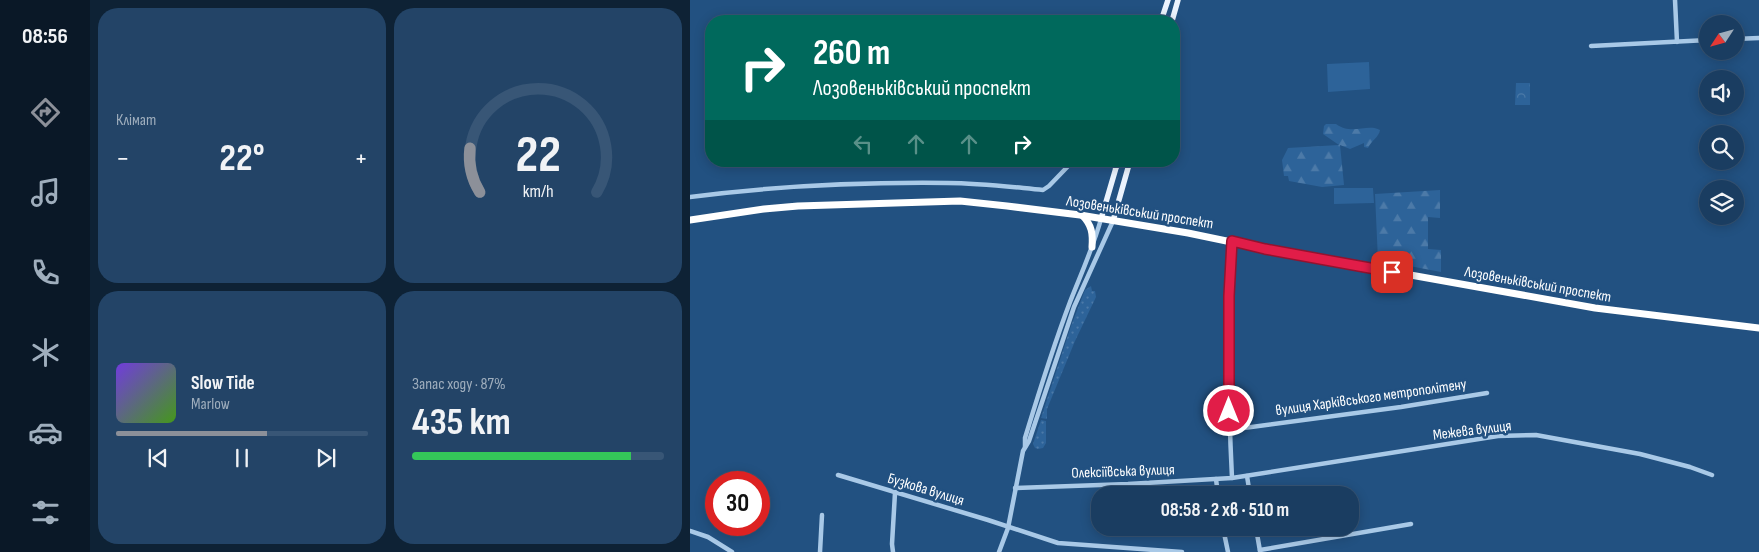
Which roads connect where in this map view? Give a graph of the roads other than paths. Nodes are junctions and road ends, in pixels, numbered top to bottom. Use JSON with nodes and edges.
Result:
{"nodes":[{"id":1,"x":1168,"y":0,"type":"edge"},
{"id":2,"x":1178,"y":0,"type":"edge"},
{"id":3,"x":1675,"y":0,"type":"edge"},
{"id":4,"x":1163,"y":15,"type":"edge"},
{"id":5,"x":1174,"y":15,"type":"edge"},
{"id":6,"x":1759,"y":38,"type":"edge"},
{"id":7,"x":1744,"y":39,"type":"edge"},
{"id":8,"x":1699,"y":41,"type":"edge"},
{"id":9,"x":1677,"y":42,"type":"junction"},
{"id":10,"x":1591,"y":46,"type":"dead end"},
{"id":11,"x":1067,"y":167,"type":"edge"},
{"id":12,"x":1116,"y":167,"type":"edge"},
{"id":13,"x":1128,"y":167,"type":"edge"},
{"id":14,"x":690,"y":196,"type":"edge"},
{"id":15,"x":1082,"y":215,"type":"junction"},
{"id":16,"x":1101,"y":219,"type":"junction"},
{"id":17,"x":690,"y":220,"type":"edge"},
{"id":18,"x":1112,"y":221,"type":"junction"},
{"id":19,"x":1232,"y":241,"type":"junction"},
{"id":20,"x":1092,"y":247,"type":"junction"},
{"id":21,"x":1082,"y":272,"type":"junction"},
{"id":22,"x":1089,"y":274,"type":"junction"},
{"id":23,"x":1759,"y":328,"type":"edge"},
{"id":24,"x":1486,"y":393,"type":"dead end"},
{"id":25,"x":1229,"y":430,"type":"junction"},
{"id":26,"x":1025,"y":447,"type":"junction"},
{"id":27,"x":838,"y":475,"type":"dead end"},
{"id":28,"x":1712,"y":475,"type":"dead end"},
{"id":29,"x":1247,"y":476,"type":"junction"},
{"id":30,"x":1232,"y":478,"type":"junction"},
{"id":31,"x":1216,"y":479,"type":"junction"},
{"id":32,"x":1217,"y":486,"type":"edge"},
{"id":33,"x":1249,"y":486,"type":"edge"},
{"id":34,"x":1015,"y":488,"type":"junction"},
{"id":35,"x":895,"y":493,"type":"junction"},
{"id":36,"x":822,"y":515,"type":"dead end"},
{"id":37,"x":1412,"y":524,"type":"dead end"},
{"id":38,"x":1008,"y":528,"type":"junction"},
{"id":39,"x":690,"y":531,"type":"edge"},
{"id":40,"x":1225,"y":536,"type":"edge"},
{"id":41,"x":1257,"y":536,"type":"edge"},
{"id":42,"x":1260,"y":551,"type":"edge"},
{"id":43,"x":732,"y":552,"type":"edge"},
{"id":44,"x":820,"y":552,"type":"edge"},
{"id":45,"x":894,"y":552,"type":"edge"},
{"id":46,"x":999,"y":552,"type":"edge"},
{"id":47,"x":1182,"y":552,"type":"edge"},
{"id":48,"x":1228,"y":552,"type":"edge"}],
"edges":[{"from":1,"to":4,"type":"main road"},
{"from":2,"to":5,"type":"main road"},
{"from":3,"to":9,"type":"street"},
{"from":6,"to":7,"type":"street"},
{"from":8,"to":9,"type":"street"},
{"from":9,"to":10,"type":"street"},
{"from":11,"to":14,"type":"street"},
{"from":12,"to":16,"type":"main road"},
{"from":13,"to":18,"type":"main road"},
{"from":15,"to":16,"type":"highway","name":"Лозовеньківський проспект"},
{"from":15,"to":17,"type":"highway","name":"Лозовеньківський проспект"},
{"from":15,"to":20,"type":"highway"},
{"from":16,"to":18,"type":"highway","name":"Лозовеньківський проспект"},
{"from":16,"to":20,"type":"street"},
{"from":18,"to":19,"type":"highway","name":"Лозовеньківський проспект"},
{"from":18,"to":22,"type":"street"},
{"from":19,"to":23,"type":"highway","name":"Лозовеньківський проспект"},
{"from":19,"to":25,"type":"street"},
{"from":20,"to":21,"type":"street"},
{"from":21,"to":22,"type":"street"},
{"from":21,"to":26,"type":"street"},
{"from":22,"to":26,"type":"street"},
{"from":24,"to":25,"type":"street","name":"вулиця Харківського метрополітену"},
{"from":25,"to":30,"type":"street"},
{"from":26,"to":34,"type":"street"},
{"from":27,"to":35,"type":"street","name":"Бузкова вулиця"},
{"from":28,"to":29,"type":"street","name":"Межева вулиця"},
{"from":29,"to":30,"type":"street","name":"Межева вулиця"},
{"from":29,"to":33,"type":"street"},
{"from":30,"to":31,"type":"street","name":"Олексіївська вулиця"},
{"from":31,"to":32,"type":"street"},
{"from":31,"to":34,"type":"street","name":"Олексіївська вулиця"},
{"from":34,"to":38,"type":"street"},
{"from":35,"to":38,"type":"street","name":"Бузкова вулиця"},
{"from":35,"to":45,"type":"street"},
{"from":36,"to":44,"type":"street"},
{"from":37,"to":42,"type":"street"},
{"from":38,"to":46,"type":"street"},
{"from":38,"to":47,"type":"street","name":"Бузкова вулиця"},
{"from":39,"to":43,"type":"street"},
{"from":40,"to":48,"type":"street"},
{"from":41,"to":42,"type":"street"}]}
